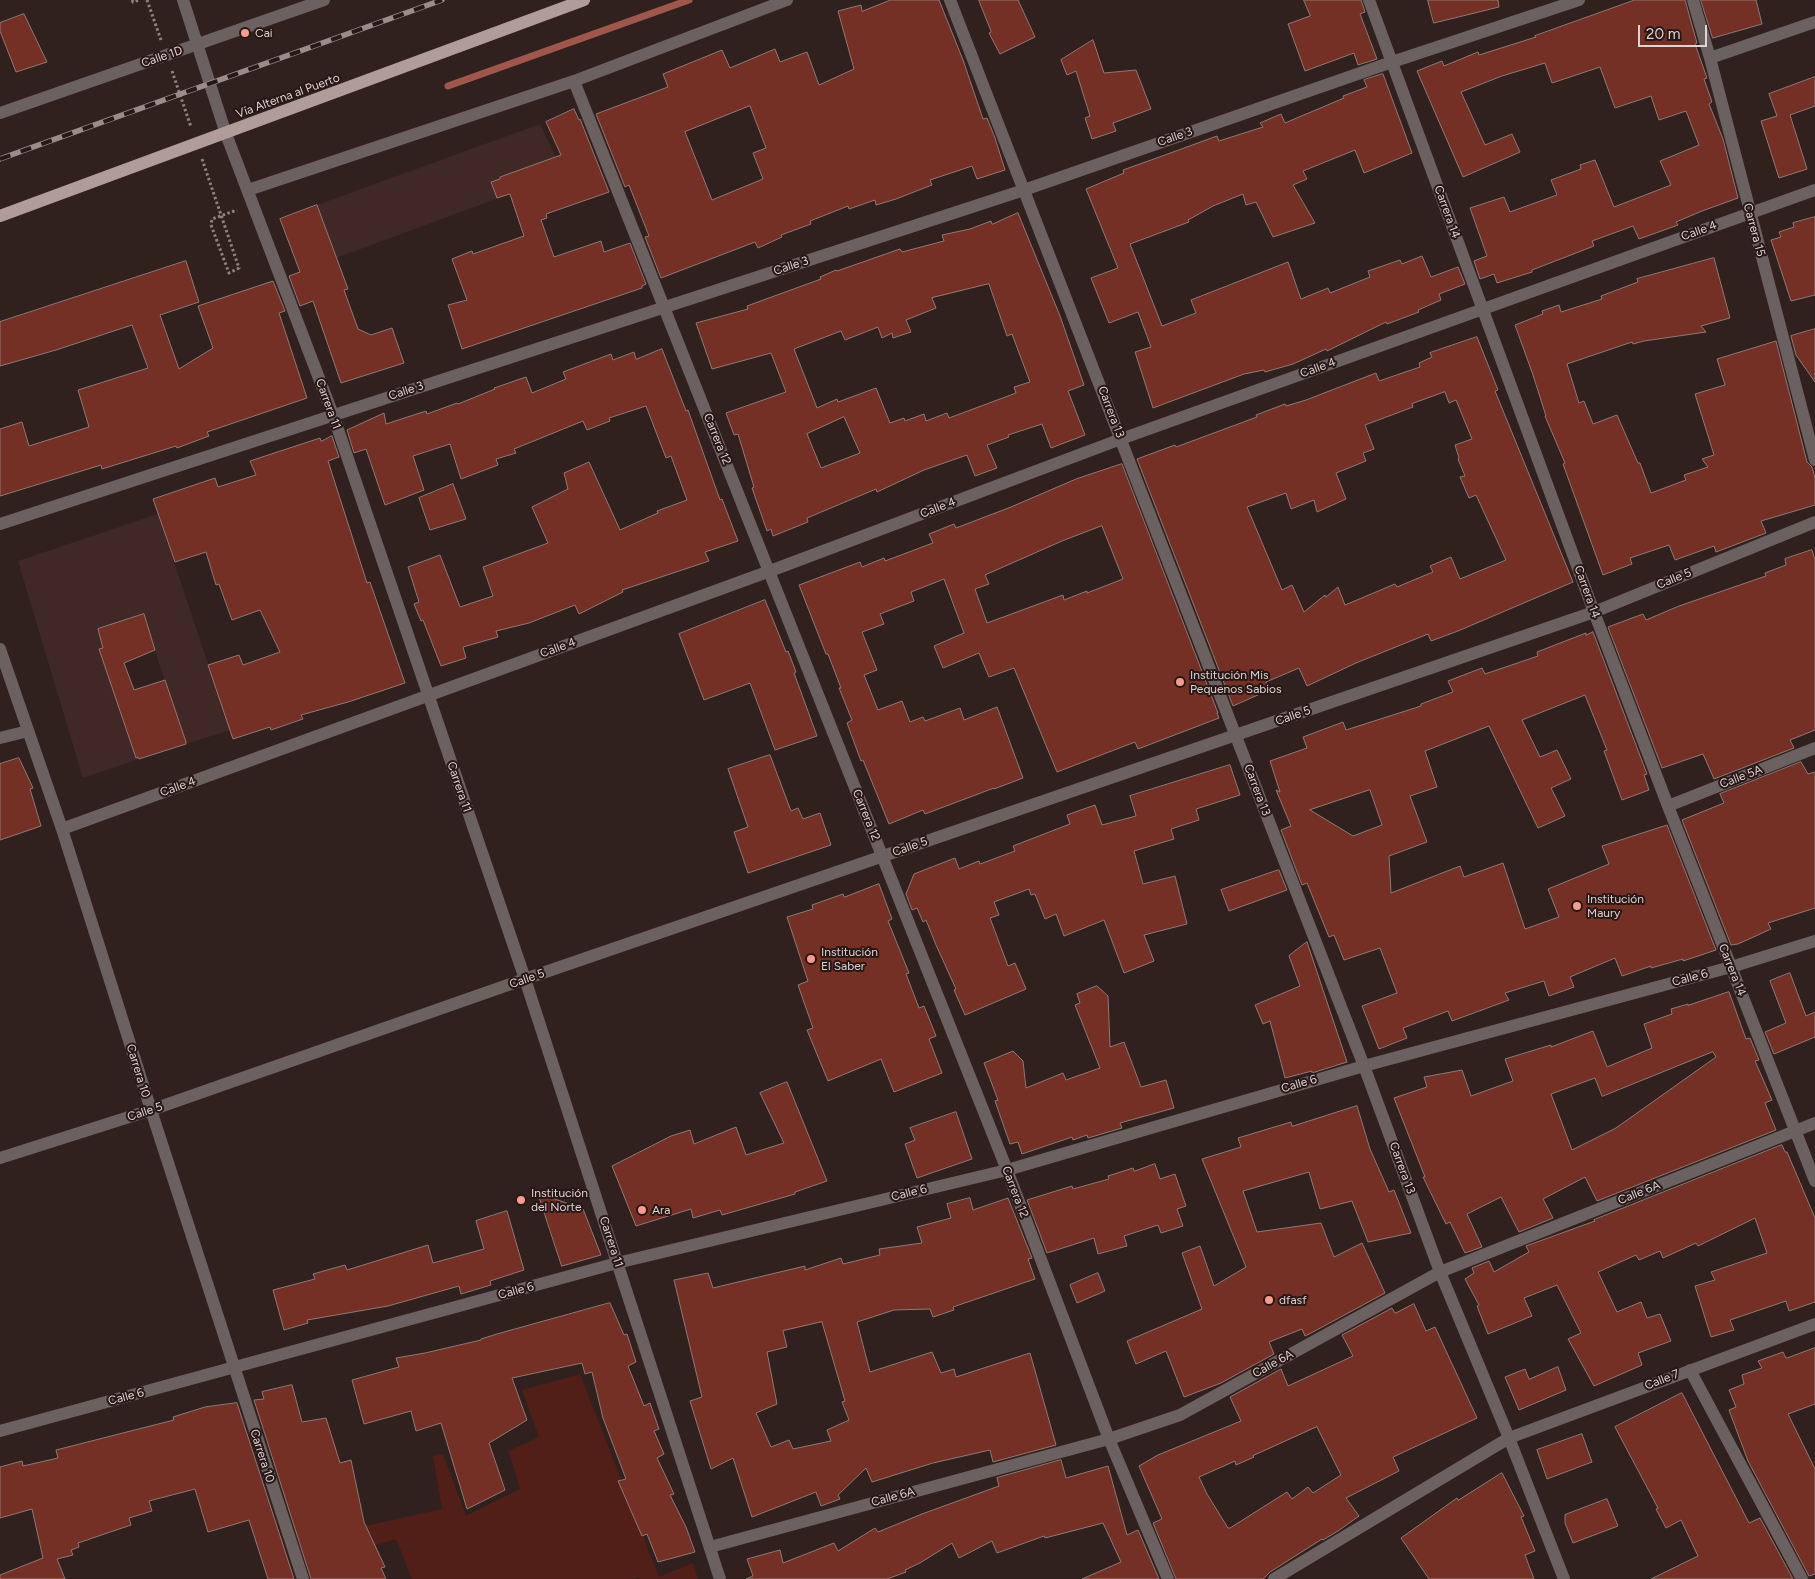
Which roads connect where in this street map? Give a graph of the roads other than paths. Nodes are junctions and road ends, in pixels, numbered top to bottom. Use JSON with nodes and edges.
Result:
{"nodes":[{"id":1,"x":183,"y":0,"type":"edge"},
{"id":2,"x":324,"y":0,"type":"edge"},
{"id":3,"x":584,"y":0,"type":"edge"},
{"id":4,"x":788,"y":0,"type":"edge"},
{"id":5,"x":950,"y":0,"type":"edge"},
{"id":6,"x":1369,"y":0,"type":"edge"},
{"id":7,"x":1579,"y":0,"type":"edge"},
{"id":8,"x":1693,"y":0,"type":"edge"},
{"id":9,"x":1563,"y":3,"type":"edge"},
{"id":10,"x":1815,"y":22,"type":"edge"},
{"id":11,"x":197,"y":44,"type":"junction"},
{"id":12,"x":1710,"y":58,"type":"junction"},
{"id":13,"x":1392,"y":62,"type":"junction"},
{"id":14,"x":574,"y":81,"type":"junction"},
{"id":15,"x":0,"y":113,"type":"edge"},
{"id":16,"x":226,"y":134,"type":"junction"},
{"id":17,"x":248,"y":190,"type":"junction"},
{"id":18,"x":1024,"y":190,"type":"junction"},
{"id":19,"x":1815,"y":190,"type":"edge"},
{"id":20,"x":1750,"y":213,"type":"junction"},
{"id":21,"x":0,"y":216,"type":"edge"},
{"id":22,"x":664,"y":307,"type":"junction"},
{"id":23,"x":1483,"y":309,"type":"junction"},
{"id":24,"x":333,"y":415,"type":"junction"},
{"id":25,"x":1121,"y":439,"type":"junction"},
{"id":26,"x":1815,"y":460,"type":"edge"},
{"id":27,"x":1815,"y":522,"type":"edge"},
{"id":28,"x":0,"y":524,"type":"edge"},
{"id":29,"x":770,"y":571,"type":"junction"},
{"id":30,"x":1594,"y":612,"type":"junction"},
{"id":31,"x":0,"y":649,"type":"edge"},
{"id":32,"x":428,"y":696,"type":"junction"},
{"id":33,"x":28,"y":731,"type":"junction"},
{"id":34,"x":1236,"y":736,"type":"junction"},
{"id":35,"x":0,"y":738,"type":"edge"},
{"id":36,"x":1815,"y":748,"type":"edge"},
{"id":37,"x":1668,"y":806,"type":"junction"},
{"id":38,"x":62,"y":829,"type":"junction"},
{"id":39,"x":883,"y":857,"type":"junction"},
{"id":40,"x":1815,"y":942,"type":"edge"},
{"id":41,"x":1731,"y":967,"type":"junction"},
{"id":42,"x":525,"y":979,"type":"junction"},
{"id":43,"x":1364,"y":1066,"type":"junction"},
{"id":44,"x":151,"y":1110,"type":"junction"},
{"id":45,"x":1815,"y":1123,"type":"edge"},
{"id":46,"x":1796,"y":1130,"type":"junction"},
{"id":47,"x":0,"y":1158,"type":"edge"},
{"id":48,"x":1007,"y":1170,"type":"junction"},
{"id":49,"x":1815,"y":1181,"type":"edge"},
{"id":50,"x":618,"y":1263,"type":"junction"},
{"id":51,"x":1440,"y":1272,"type":"junction"},
{"id":52,"x":1815,"y":1324,"type":"edge"},
{"id":53,"x":234,"y":1368,"type":"junction"},
{"id":54,"x":1690,"y":1370,"type":"junction"},
{"id":55,"x":0,"y":1431,"type":"edge"},
{"id":56,"x":1509,"y":1438,"type":"junction"},
{"id":57,"x":1109,"y":1439,"type":"junction"},
{"id":58,"x":710,"y":1547,"type":"junction"},
{"id":59,"x":303,"y":1579,"type":"edge"},
{"id":60,"x":720,"y":1579,"type":"edge"},
{"id":61,"x":1168,"y":1579,"type":"edge"},
{"id":62,"x":1274,"y":1579,"type":"edge"},
{"id":63,"x":1564,"y":1579,"type":"edge"},
{"id":64,"x":1802,"y":1579,"type":"edge"}],
"edges":[{"from":1,"to":11,"type":"street","name":"Carrera 11"},
{"from":2,"to":11,"type":"street","name":"Calle 1D"},
{"from":3,"to":16,"type":"main road","name":"Vía Alterna al Puerto"},
{"from":4,"to":14,"type":"street"},
{"from":5,"to":18,"type":"street","name":"Carrera 13"},
{"from":6,"to":13,"type":"street","name":"Carrera 14"},
{"from":7,"to":9,"type":"street","name":"Calle 3"},
{"from":8,"to":12,"type":"street","name":"Carrera 15"},
{"from":9,"to":13,"type":"street","name":"Calle 3"},
{"from":10,"to":12,"type":"street"},
{"from":11,"to":15,"type":"street","name":"Calle 1D"},
{"from":11,"to":16,"type":"street","name":"Carrera 11"},
{"from":12,"to":20,"type":"street","name":"Carrera 15"},
{"from":13,"to":18,"type":"street","name":"Calle 3"},
{"from":13,"to":23,"type":"street","name":"Carrera 14"},
{"from":14,"to":17,"type":"street"},
{"from":14,"to":22,"type":"street","name":"Carrera 12"},
{"from":16,"to":17,"type":"street","name":"Carrera 11"},
{"from":16,"to":21,"type":"main road","name":"Vía Alterna al Puerto"},
{"from":17,"to":24,"type":"street","name":"Carrera 11"},
{"from":18,"to":22,"type":"street","name":"Calle 3"},
{"from":18,"to":25,"type":"street","name":"Carrera 13"},
{"from":19,"to":20,"type":"street","name":"Calle 4"},
{"from":20,"to":23,"type":"street","name":"Calle 4"},
{"from":20,"to":26,"type":"street","name":"Carrera 15"},
{"from":22,"to":24,"type":"street","name":"Calle 3"},
{"from":22,"to":29,"type":"street","name":"Carrera 12"},
{"from":23,"to":25,"type":"street","name":"Calle 4"},
{"from":23,"to":30,"type":"street","name":"Carrera 14"},
{"from":24,"to":28,"type":"street","name":"Calle 3"},
{"from":24,"to":32,"type":"street","name":"Carrera 11"},
{"from":25,"to":29,"type":"street","name":"Calle 4"},
{"from":25,"to":34,"type":"street","name":"Carrera 13"},
{"from":27,"to":30,"type":"street","name":"Calle 5"},
{"from":29,"to":32,"type":"street","name":"Calle 4"},
{"from":29,"to":39,"type":"street","name":"Carrera 12"},
{"from":30,"to":34,"type":"street","name":"Calle 5"},
{"from":30,"to":37,"type":"street","name":"Carrera 14"},
{"from":31,"to":33,"type":"street","name":"Carrera 10"},
{"from":32,"to":38,"type":"street","name":"Calle 4"},
{"from":32,"to":42,"type":"street","name":"Carrera 11"},
{"from":33,"to":35,"type":"street"},
{"from":33,"to":38,"type":"street","name":"Carrera 10"},
{"from":34,"to":39,"type":"street","name":"Calle 5"},
{"from":34,"to":43,"type":"street","name":"Carrera 13"},
{"from":36,"to":37,"type":"street","name":"Calle 5A"},
{"from":37,"to":41,"type":"street","name":"Carrera 14"},
{"from":38,"to":44,"type":"street","name":"Carrera 10"},
{"from":39,"to":42,"type":"street","name":"Calle 5"},
{"from":39,"to":48,"type":"street","name":"Carrera 12"},
{"from":40,"to":41,"type":"street","name":"Calle 6"},
{"from":41,"to":43,"type":"street","name":"Calle 6"},
{"from":41,"to":46,"type":"street","name":"Carrera 14"},
{"from":42,"to":44,"type":"street","name":"Calle 5"},
{"from":42,"to":50,"type":"street","name":"Carrera 11"},
{"from":43,"to":48,"type":"street","name":"Calle 6"},
{"from":43,"to":51,"type":"street","name":"Carrera 13"},
{"from":44,"to":47,"type":"street","name":"Calle 5"},
{"from":44,"to":53,"type":"street","name":"Carrera 10"},
{"from":45,"to":46,"type":"street","name":"Calle 6A"},
{"from":46,"to":49,"type":"street","name":"Carrera 14"},
{"from":46,"to":51,"type":"street","name":"Calle 6A"},
{"from":48,"to":50,"type":"street","name":"Calle 6"},
{"from":48,"to":57,"type":"street","name":"Carrera 12"},
{"from":50,"to":53,"type":"street","name":"Calle 6"},
{"from":50,"to":58,"type":"street","name":"Carrera 11"},
{"from":51,"to":56,"type":"street","name":"Carrera 13"},
{"from":51,"to":57,"type":"street","name":"Calle 6A"},
{"from":52,"to":54,"type":"street","name":"Calle 7"},
{"from":53,"to":55,"type":"street","name":"Calle 6"},
{"from":53,"to":59,"type":"street","name":"Carrera 10"},
{"from":54,"to":56,"type":"street","name":"Calle 7"},
{"from":54,"to":64,"type":"street"},
{"from":56,"to":62,"type":"street","name":"Calle 7"},
{"from":56,"to":63,"type":"street","name":"Carrera 13"},
{"from":57,"to":58,"type":"street","name":"Calle 6A"},
{"from":57,"to":61,"type":"street","name":"Carrera 12"},
{"from":58,"to":60,"type":"street","name":"Carrera 11"}]}
